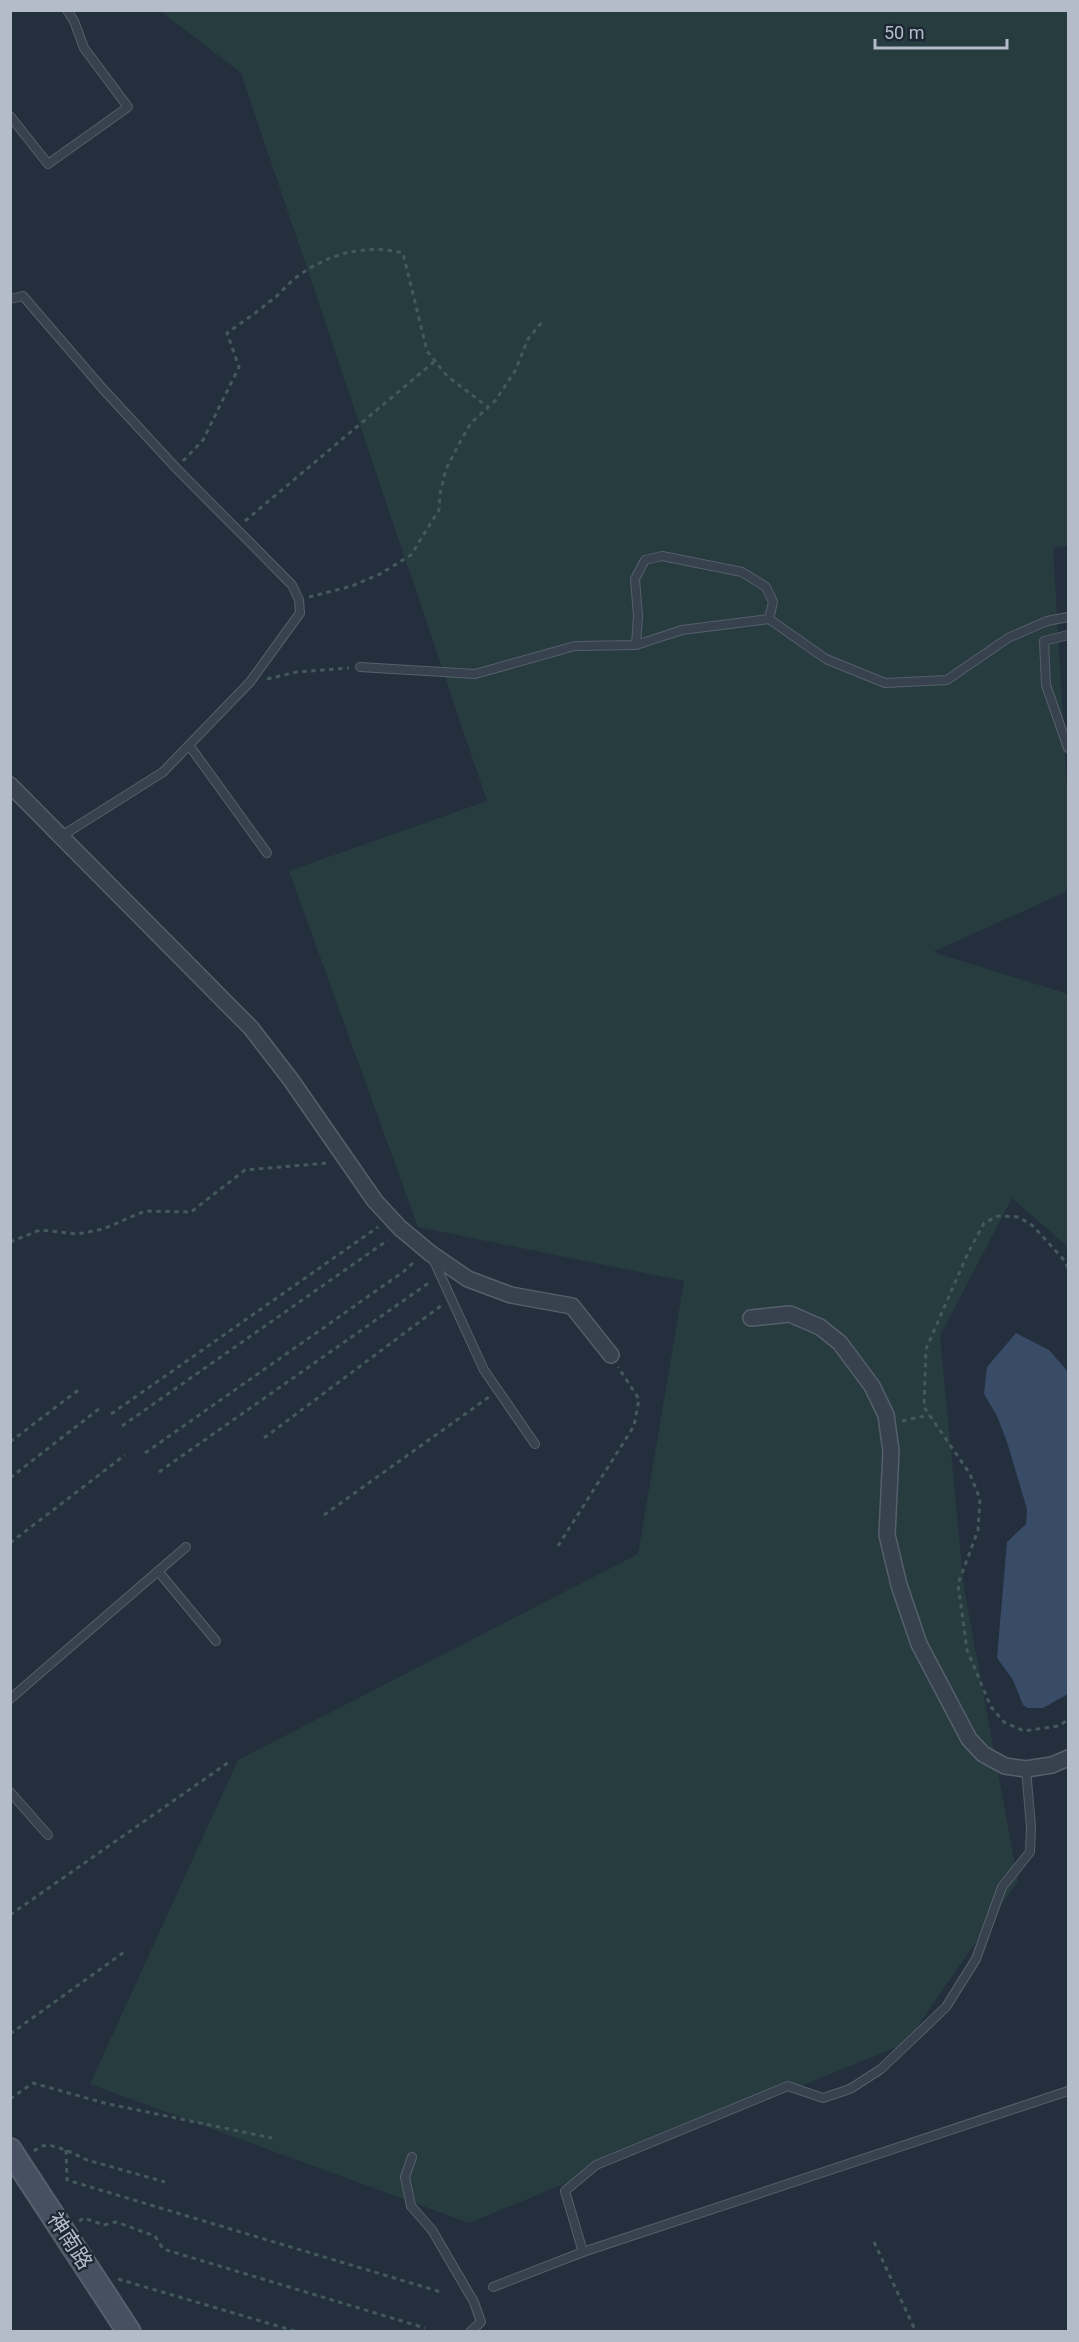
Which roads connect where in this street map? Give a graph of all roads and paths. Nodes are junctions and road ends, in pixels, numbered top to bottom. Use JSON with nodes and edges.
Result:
{"nodes":[{"id":1,"x":67,"y":10,"type":"edge"},
{"id":2,"x":10,"y":116,"type":"edge"},
{"id":3,"x":10,"y":298,"type":"edge"},
{"id":4,"x":543,"y":321,"type":"dead end"},
{"id":5,"x":435,"y":361,"type":"junction"},
{"id":6,"x":488,"y":407,"type":"junction"},
{"id":7,"x":176,"y":468,"type":"junction"},
{"id":8,"x":237,"y":528,"type":"junction"},
{"id":9,"x":299,"y":600,"type":"junction"},
{"id":10,"x":1068,"y":617,"type":"edge"},
{"id":11,"x":769,"y":619,"type":"junction"},
{"id":12,"x":1068,"y":635,"type":"edge"},
{"id":13,"x":636,"y":645,"type":"junction"},
{"id":14,"x":360,"y":667,"type":"joint"},
{"id":15,"x":250,"y":682,"type":"junction"},
{"id":16,"x":189,"y":745,"type":"junction"},
{"id":17,"x":1068,"y":748,"type":"edge"},
{"id":18,"x":10,"y":785,"type":"edge"},
{"id":19,"x":60,"y":838,"type":"junction"},
{"id":20,"x":267,"y":853,"type":"dead end"},
{"id":21,"x":347,"y":1162,"type":"junction"},
{"id":22,"x":388,"y":1215,"type":"junction"},
{"id":23,"x":400,"y":1228,"type":"junction"},
{"id":24,"x":10,"y":1242,"type":"edge"},
{"id":25,"x":426,"y":1249,"type":"junction"},
{"id":26,"x":1068,"y":1268,"type":"edge"},
{"id":27,"x":441,"y":1275,"type":"junction"},
{"id":28,"x":452,"y":1298,"type":"junction"},
{"id":29,"x":752,"y":1318,"type":"dead end"},
{"id":30,"x":611,"y":1355,"type":"joint"},
{"id":31,"x":81,"y":1388,"type":"dead end"},
{"id":32,"x":498,"y":1391,"type":"junction"},
{"id":33,"x":100,"y":1408,"type":"dead end"},
{"id":34,"x":111,"y":1414,"type":"dead end"},
{"id":35,"x":929,"y":1415,"type":"junction"},
{"id":36,"x":887,"y":1424,"type":"junction"},
{"id":37,"x":122,"y":1426,"type":"dead end"},
{"id":38,"x":264,"y":1438,"type":"dead end"},
{"id":39,"x":10,"y":1442,"type":"edge"},
{"id":40,"x":535,"y":1444,"type":"dead end"},
{"id":41,"x":145,"y":1453,"type":"dead end"},
{"id":42,"x":125,"y":1455,"type":"dead end"},
{"id":43,"x":159,"y":1472,"type":"dead end"},
{"id":44,"x":10,"y":1478,"type":"edge"},
{"id":45,"x":324,"y":1515,"type":"dead end"},
{"id":46,"x":10,"y":1543,"type":"edge"},
{"id":47,"x":558,"y":1546,"type":"dead end"},
{"id":48,"x":186,"y":1547,"type":"dead end"},
{"id":49,"x":158,"y":1571,"type":"junction"},
{"id":50,"x":216,"y":1641,"type":"dead end"},
{"id":51,"x":10,"y":1699,"type":"edge"},
{"id":52,"x":1068,"y":1720,"type":"edge"},
{"id":53,"x":1068,"y":1758,"type":"edge"},
{"id":54,"x":229,"y":1762,"type":"dead end"},
{"id":55,"x":1026,"y":1769,"type":"junction"},
{"id":56,"x":11,"y":1794,"type":"edge"},
{"id":57,"x":48,"y":1835,"type":"dead end"},
{"id":58,"x":10,"y":1915,"type":"edge"},
{"id":59,"x":128,"y":1950,"type":"dead end"},
{"id":60,"x":10,"y":2034,"type":"edge"},
{"id":61,"x":1068,"y":2091,"type":"edge"},
{"id":62,"x":10,"y":2099,"type":"edge"},
{"id":63,"x":272,"y":2138,"type":"dead end"},
{"id":64,"x":66,"y":2150,"type":"junction"},
{"id":65,"x":14,"y":2156,"type":"edge"},
{"id":66,"x":412,"y":2157,"type":"dead end"},
{"id":67,"x":165,"y":2182,"type":"dead end"},
{"id":68,"x":64,"y":2231,"type":"junction"},
{"id":69,"x":874,"y":2242,"type":"dead end"},
{"id":70,"x":583,"y":2252,"type":"junction"},
{"id":71,"x":98,"y":2284,"type":"junction"},
{"id":72,"x":493,"y":2287,"type":"dead end"},
{"id":73,"x":441,"y":2292,"type":"dead end"},
{"id":74,"x":425,"y":2328,"type":"dead end"},
{"id":75,"x":129,"y":2331,"type":"edge"},
{"id":76,"x":298,"y":2331,"type":"edge"},
{"id":77,"x":471,"y":2331,"type":"edge"},
{"id":78,"x":916,"y":2331,"type":"edge"}],
"edges":[{"from":1,"to":2,"type":"lane"},
{"from":3,"to":7,"type":"lane"},
{"from":4,"to":6,"type":"path"},
{"from":5,"to":6,"type":"path"},
{"from":5,"to":7,"type":"path"},
{"from":5,"to":8,"type":"path"},
{"from":6,"to":9,"type":"path"},
{"from":7,"to":8,"type":"lane"},
{"from":8,"to":9,"type":"lane"},
{"from":9,"to":15,"type":"lane"},
{"from":10,"to":11,"type":"lane"},
{"from":11,"to":13,"type":"lane"},
{"from":11,"to":13,"type":"lane"},
{"from":12,"to":17,"type":"lane"},
{"from":13,"to":14,"type":"lane"},
{"from":14,"to":15,"type":"path"},
{"from":15,"to":16,"type":"lane"},
{"from":16,"to":19,"type":"lane"},
{"from":16,"to":20,"type":"lane"},
{"from":18,"to":19,"type":"street"},
{"from":19,"to":21,"type":"street"},
{"from":21,"to":22,"type":"street"},
{"from":21,"to":24,"type":"path"},
{"from":22,"to":23,"type":"street"},
{"from":22,"to":34,"type":"path"},
{"from":23,"to":25,"type":"street"},
{"from":23,"to":37,"type":"path"},
{"from":25,"to":27,"type":"lane"},
{"from":25,"to":30,"type":"street"},
{"from":25,"to":41,"type":"path"},
{"from":26,"to":35,"type":"path"},
{"from":27,"to":28,"type":"lane"},
{"from":27,"to":43,"type":"path"},
{"from":28,"to":32,"type":"lane"},
{"from":28,"to":38,"type":"path"},
{"from":29,"to":36,"type":"street"},
{"from":30,"to":47,"type":"path"},
{"from":31,"to":39,"type":"path"},
{"from":32,"to":40,"type":"lane"},
{"from":32,"to":45,"type":"path"},
{"from":33,"to":44,"type":"path"},
{"from":35,"to":36,"type":"path"},
{"from":35,"to":52,"type":"path"},
{"from":36,"to":55,"type":"street"},
{"from":42,"to":46,"type":"path"},
{"from":48,"to":49,"type":"lane"},
{"from":49,"to":50,"type":"lane"},
{"from":49,"to":51,"type":"lane"},
{"from":53,"to":55,"type":"street"},
{"from":54,"to":58,"type":"path"},
{"from":55,"to":70,"type":"lane"},
{"from":56,"to":57,"type":"lane"},
{"from":59,"to":60,"type":"path"},
{"from":61,"to":70,"type":"lane"},
{"from":62,"to":63,"type":"path"},
{"from":64,"to":65,"type":"path"},
{"from":64,"to":67,"type":"path"},
{"from":64,"to":73,"type":"path"},
{"from":65,"to":68,"type":"street","name":"神南路"},
{"from":66,"to":77,"type":"lane"},
{"from":68,"to":71,"type":"street","name":"神南路"},
{"from":68,"to":74,"type":"path"},
{"from":69,"to":78,"type":"path"},
{"from":70,"to":72,"type":"lane"},
{"from":71,"to":75,"type":"street","name":"神南路"},
{"from":71,"to":76,"type":"path"}]}
